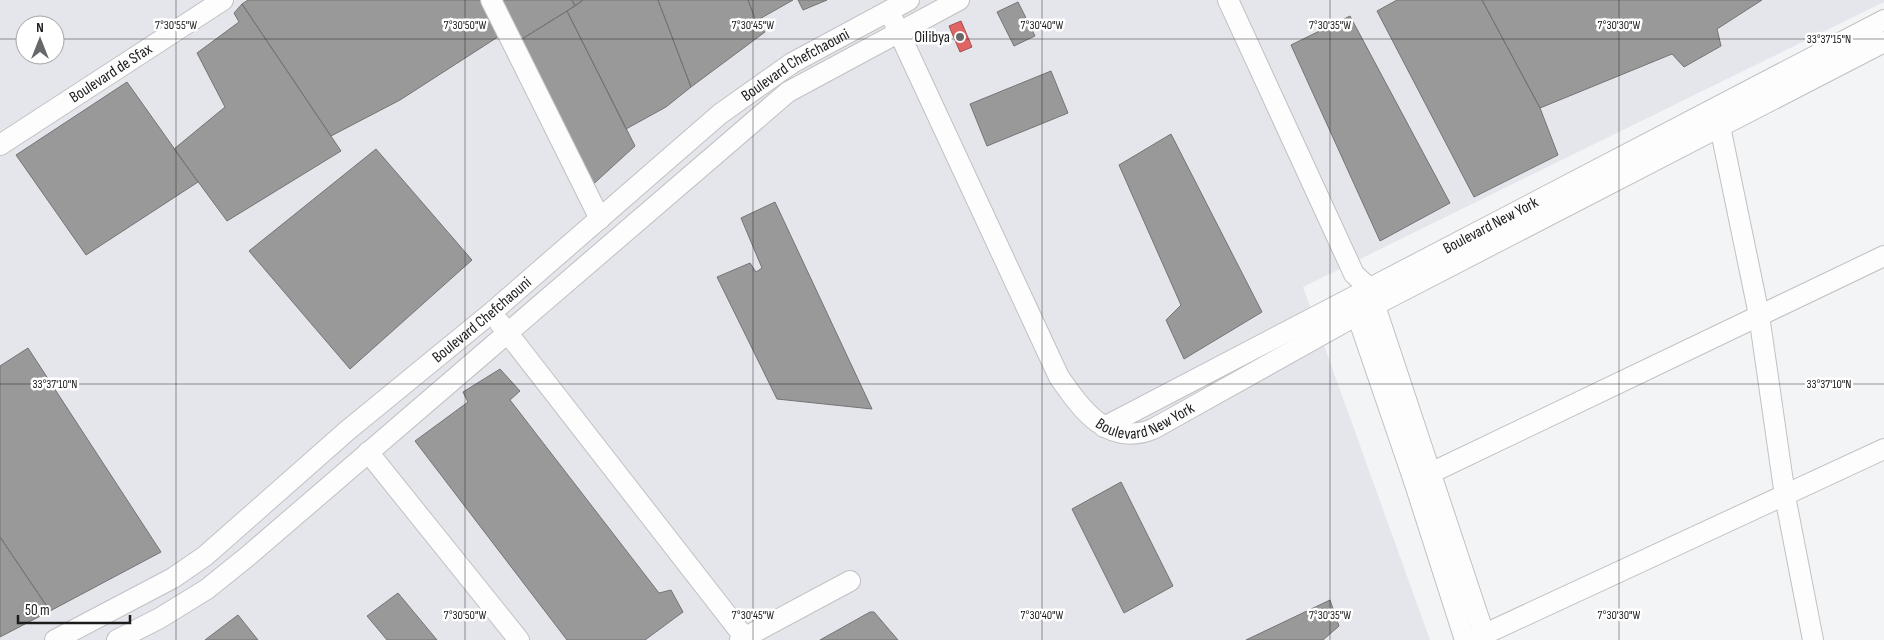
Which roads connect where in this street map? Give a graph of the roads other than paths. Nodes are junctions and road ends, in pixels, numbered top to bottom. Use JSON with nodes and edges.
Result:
{"nodes":[{"id":1,"x":223,"y":0,"type":"edge"},
{"id":2,"x":491,"y":0,"type":"edge"},
{"id":3,"x":909,"y":0,"type":"edge"},
{"id":4,"x":959,"y":0,"type":"edge"},
{"id":5,"x":1228,"y":0,"type":"edge"},
{"id":6,"x":889,"y":11,"type":"junction"},
{"id":7,"x":1884,"y":20,"type":"edge"},
{"id":8,"x":900,"y":33,"type":"junction"},
{"id":9,"x":1884,"y":42,"type":"edge"},
{"id":10,"x":1718,"y":117,"type":"junction"},
{"id":11,"x":0,"y":145,"type":"edge"},
{"id":12,"x":600,"y":219,"type":"junction"},
{"id":13,"x":1884,"y":256,"type":"edge"},
{"id":14,"x":1354,"y":274,"type":"junction"},
{"id":15,"x":1372,"y":296,"type":"junction"},
{"id":16,"x":1354,"y":306,"type":"junction"},
{"id":17,"x":491,"y":313,"type":"junction"},
{"id":18,"x":1759,"y":316,"type":"junction"},
{"id":19,"x":508,"y":333,"type":"junction"},
{"id":20,"x":1884,"y":449,"type":"edge"},
{"id":21,"x":368,"y":452,"type":"junction"},
{"id":22,"x":1423,"y":477,"type":"junction"},
{"id":23,"x":1785,"y":496,"type":"junction"},
{"id":24,"x":850,"y":581,"type":"dead end"},
{"id":25,"x":743,"y":639,"type":"edge"},
{"id":26,"x":1477,"y":639,"type":"edge"},
{"id":27,"x":55,"y":640,"type":"edge"},
{"id":28,"x":117,"y":640,"type":"edge"},
{"id":29,"x":519,"y":640,"type":"edge"},
{"id":30,"x":1813,"y":640,"type":"edge"}],
"edges":[{"from":1,"to":11,"type":"street","name":"Boulevard de Sfax"},
{"from":2,"to":12,"type":"street"},
{"from":3,"to":6,"type":"street","name":"Boulevard Chefchaouni"},
{"from":4,"to":8,"type":"street","name":"Boulevard Chefchaouni"},
{"from":5,"to":14,"type":"street"},
{"from":6,"to":8,"type":"street"},
{"from":6,"to":12,"type":"street","name":"Boulevard Chefchaouni"},
{"from":7,"to":10,"type":"street","name":"Boulevard New York"},
{"from":8,"to":16,"type":"street","name":"Boulevard New York"},
{"from":8,"to":19,"type":"street","name":"Boulevard Chefchaouni"},
{"from":9,"to":10,"type":"street","name":"Boulevard New York"},
{"from":10,"to":15,"type":"street","name":"Boulevard New York"},
{"from":10,"to":18,"type":"street"},
{"from":12,"to":17,"type":"street","name":"Boulevard Chefchaouni"},
{"from":13,"to":18,"type":"street"},
{"from":14,"to":15,"type":"street"},
{"from":14,"to":16,"type":"street"},
{"from":15,"to":16,"type":"street","name":"Boulevard New York"},
{"from":15,"to":22,"type":"street"},
{"from":16,"to":22,"type":"street"},
{"from":17,"to":19,"type":"street"},
{"from":17,"to":27,"type":"street","name":"Boulevard Chefchaouni"},
{"from":18,"to":22,"type":"street"},
{"from":18,"to":23,"type":"street"},
{"from":19,"to":21,"type":"street","name":"Boulevard Chefchaouni"},
{"from":19,"to":25,"type":"street"},
{"from":20,"to":23,"type":"street"},
{"from":21,"to":28,"type":"street","name":"Boulevard Chefchaouni"},
{"from":21,"to":29,"type":"street"},
{"from":22,"to":26,"type":"street"},
{"from":23,"to":26,"type":"street"},
{"from":23,"to":30,"type":"street"},
{"from":24,"to":25,"type":"street"}]}
